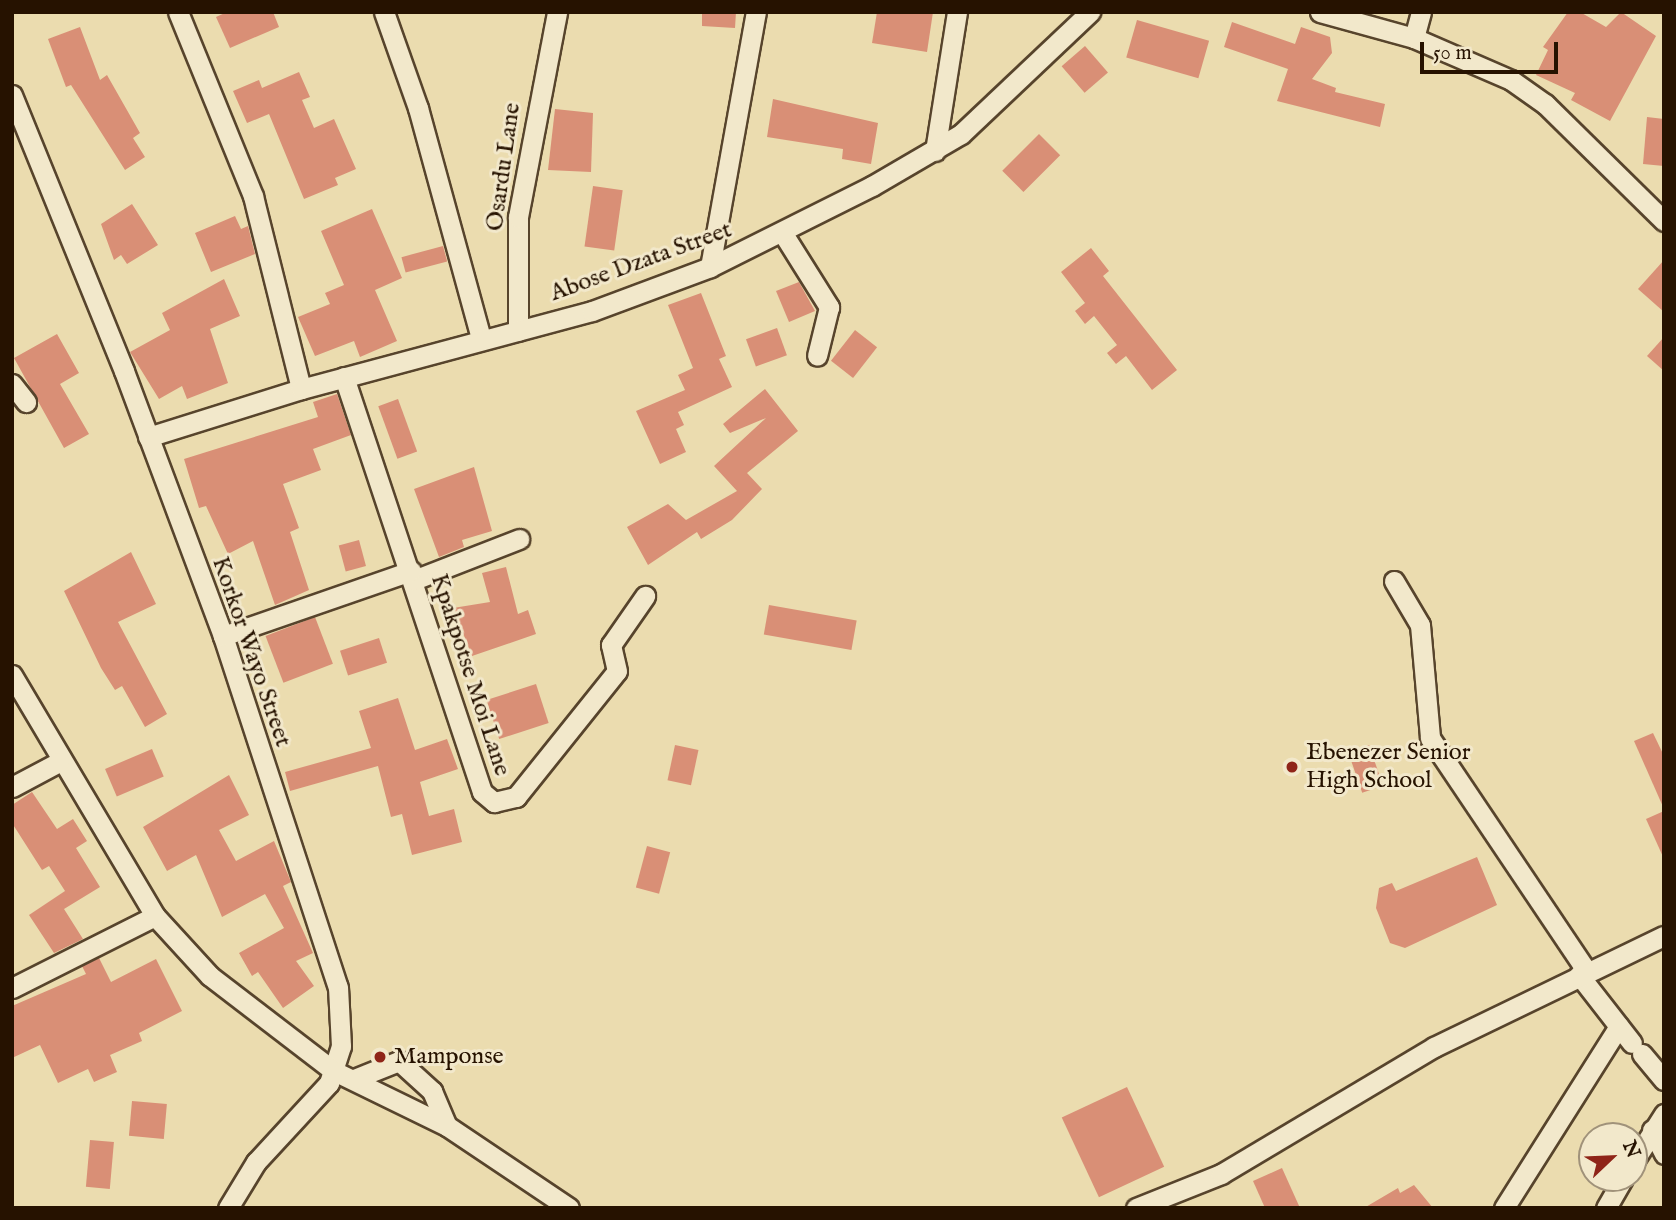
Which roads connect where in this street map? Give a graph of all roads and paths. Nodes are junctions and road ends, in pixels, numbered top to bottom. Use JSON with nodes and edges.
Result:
{"nodes":[{"id":1,"x":178,"y":12,"type":"edge"},
{"id":2,"x":384,"y":12,"type":"edge"},
{"id":3,"x":557,"y":12,"type":"edge"},
{"id":4,"x":756,"y":12,"type":"edge"},
{"id":5,"x":957,"y":12,"type":"edge"},
{"id":6,"x":1090,"y":12,"type":"edge"},
{"id":7,"x":1320,"y":12,"type":"edge"},
{"id":8,"x":1421,"y":12,"type":"edge"},
{"id":9,"x":1415,"y":38,"type":"junction"},
{"id":10,"x":12,"y":95,"type":"edge"},
{"id":11,"x":935,"y":151,"type":"junction"},
{"id":12,"x":1664,"y":221,"type":"edge"},
{"id":13,"x":782,"y":232,"type":"junction"},
{"id":14,"x":710,"y":267,"type":"junction"},
{"id":15,"x":518,"y":331,"type":"junction"},
{"id":16,"x":481,"y":339,"type":"junction"},
{"id":17,"x":817,"y":356,"type":"dead end"},
{"id":18,"x":344,"y":377,"type":"junction"},
{"id":19,"x":12,"y":384,"type":"edge"},
{"id":20,"x":301,"y":389,"type":"junction"},
{"id":21,"x":26,"y":402,"type":"dead end"},
{"id":22,"x":148,"y":437,"type":"junction"},
{"id":23,"x":519,"y":539,"type":"dead end"},
{"id":24,"x":412,"y":575,"type":"junction"},
{"id":25,"x":1394,"y":581,"type":"dead end"},
{"id":26,"x":645,"y":596,"type":"dead end"},
{"id":27,"x":223,"y":636,"type":"junction"},
{"id":28,"x":12,"y":675,"type":"edge"},
{"id":29,"x":59,"y":762,"type":"junction"},
{"id":30,"x":12,"y":788,"type":"edge"},
{"id":31,"x":155,"y":916,"type":"junction"},
{"id":32,"x":1664,"y":936,"type":"edge"},
{"id":33,"x":1583,"y":973,"type":"junction"},
{"id":34,"x":12,"y":988,"type":"edge"},
{"id":35,"x":1619,"y":1026,"type":"junction"},
{"id":36,"x":334,"y":1071,"type":"junction"},
{"id":37,"x":354,"y":1079,"type":"junction"},
{"id":38,"x":1664,"y":1080,"type":"edge"},
{"id":39,"x":1658,"y":1122,"type":"edge"},
{"id":40,"x":447,"y":1126,"type":"junction"},
{"id":41,"x":1648,"y":1138,"type":"edge"},
{"id":42,"x":1664,"y":1154,"type":"edge"},
{"id":43,"x":1615,"y":1192,"type":"edge"},
{"id":44,"x":228,"y":1208,"type":"edge"},
{"id":45,"x":569,"y":1208,"type":"edge"},
{"id":46,"x":1136,"y":1208,"type":"edge"},
{"id":47,"x":1504,"y":1208,"type":"edge"},
{"id":48,"x":1605,"y":1208,"type":"edge"}],
"edges":[{"from":1,"to":20,"type":"street"},
{"from":2,"to":16,"type":"street"},
{"from":3,"to":15,"type":"street","name":"Osardu Lane"},
{"from":4,"to":14,"type":"street"},
{"from":5,"to":11,"type":"street"},
{"from":6,"to":11,"type":"street","name":"Abose Dzata Street"},
{"from":7,"to":9,"type":"street"},
{"from":8,"to":9,"type":"street"},
{"from":9,"to":12,"type":"street"},
{"from":10,"to":22,"type":"street","name":"Korkor Wayo Street"},
{"from":11,"to":13,"type":"street","name":"Abose Dzata Street"},
{"from":13,"to":14,"type":"street","name":"Abose Dzata Street"},
{"from":13,"to":17,"type":"street"},
{"from":14,"to":15,"type":"street","name":"Abose Dzata Street"},
{"from":15,"to":16,"type":"street","name":"Abose Dzata Street"},
{"from":16,"to":18,"type":"street","name":"Abose Dzata Street"},
{"from":18,"to":20,"type":"street","name":"Abose Dzata Street"},
{"from":18,"to":24,"type":"street"},
{"from":19,"to":21,"type":"street"},
{"from":20,"to":22,"type":"street","name":"Abose Dzata Street"},
{"from":22,"to":27,"type":"street","name":"Korkor Wayo Street"},
{"from":23,"to":24,"type":"street"},
{"from":24,"to":26,"type":"street","name":"Kpakpotse Moi Lane"},
{"from":24,"to":27,"type":"street","name":"Kpakpotse Moi Lane"},
{"from":25,"to":33,"type":"street"},
{"from":27,"to":36,"type":"street","name":"Korkor Wayo Street"},
{"from":28,"to":29,"type":"street"},
{"from":29,"to":30,"type":"street"},
{"from":29,"to":31,"type":"street"},
{"from":31,"to":34,"type":"street"},
{"from":31,"to":36,"type":"street"},
{"from":32,"to":33,"type":"street"},
{"from":33,"to":35,"type":"street"},
{"from":33,"to":46,"type":"street"},
{"from":35,"to":38,"type":"street"},
{"from":35,"to":47,"type":"street"},
{"from":36,"to":37,"type":"street"},
{"from":36,"to":44,"type":"street","name":"Korkor Wayo Street"},
{"from":37,"to":40,"type":"street"},
{"from":37,"to":40,"type":"street"},
{"from":39,"to":41,"type":"street"},
{"from":39,"to":42,"type":"street"},
{"from":40,"to":45,"type":"street"},
{"from":43,"to":48,"type":"street"}]}
